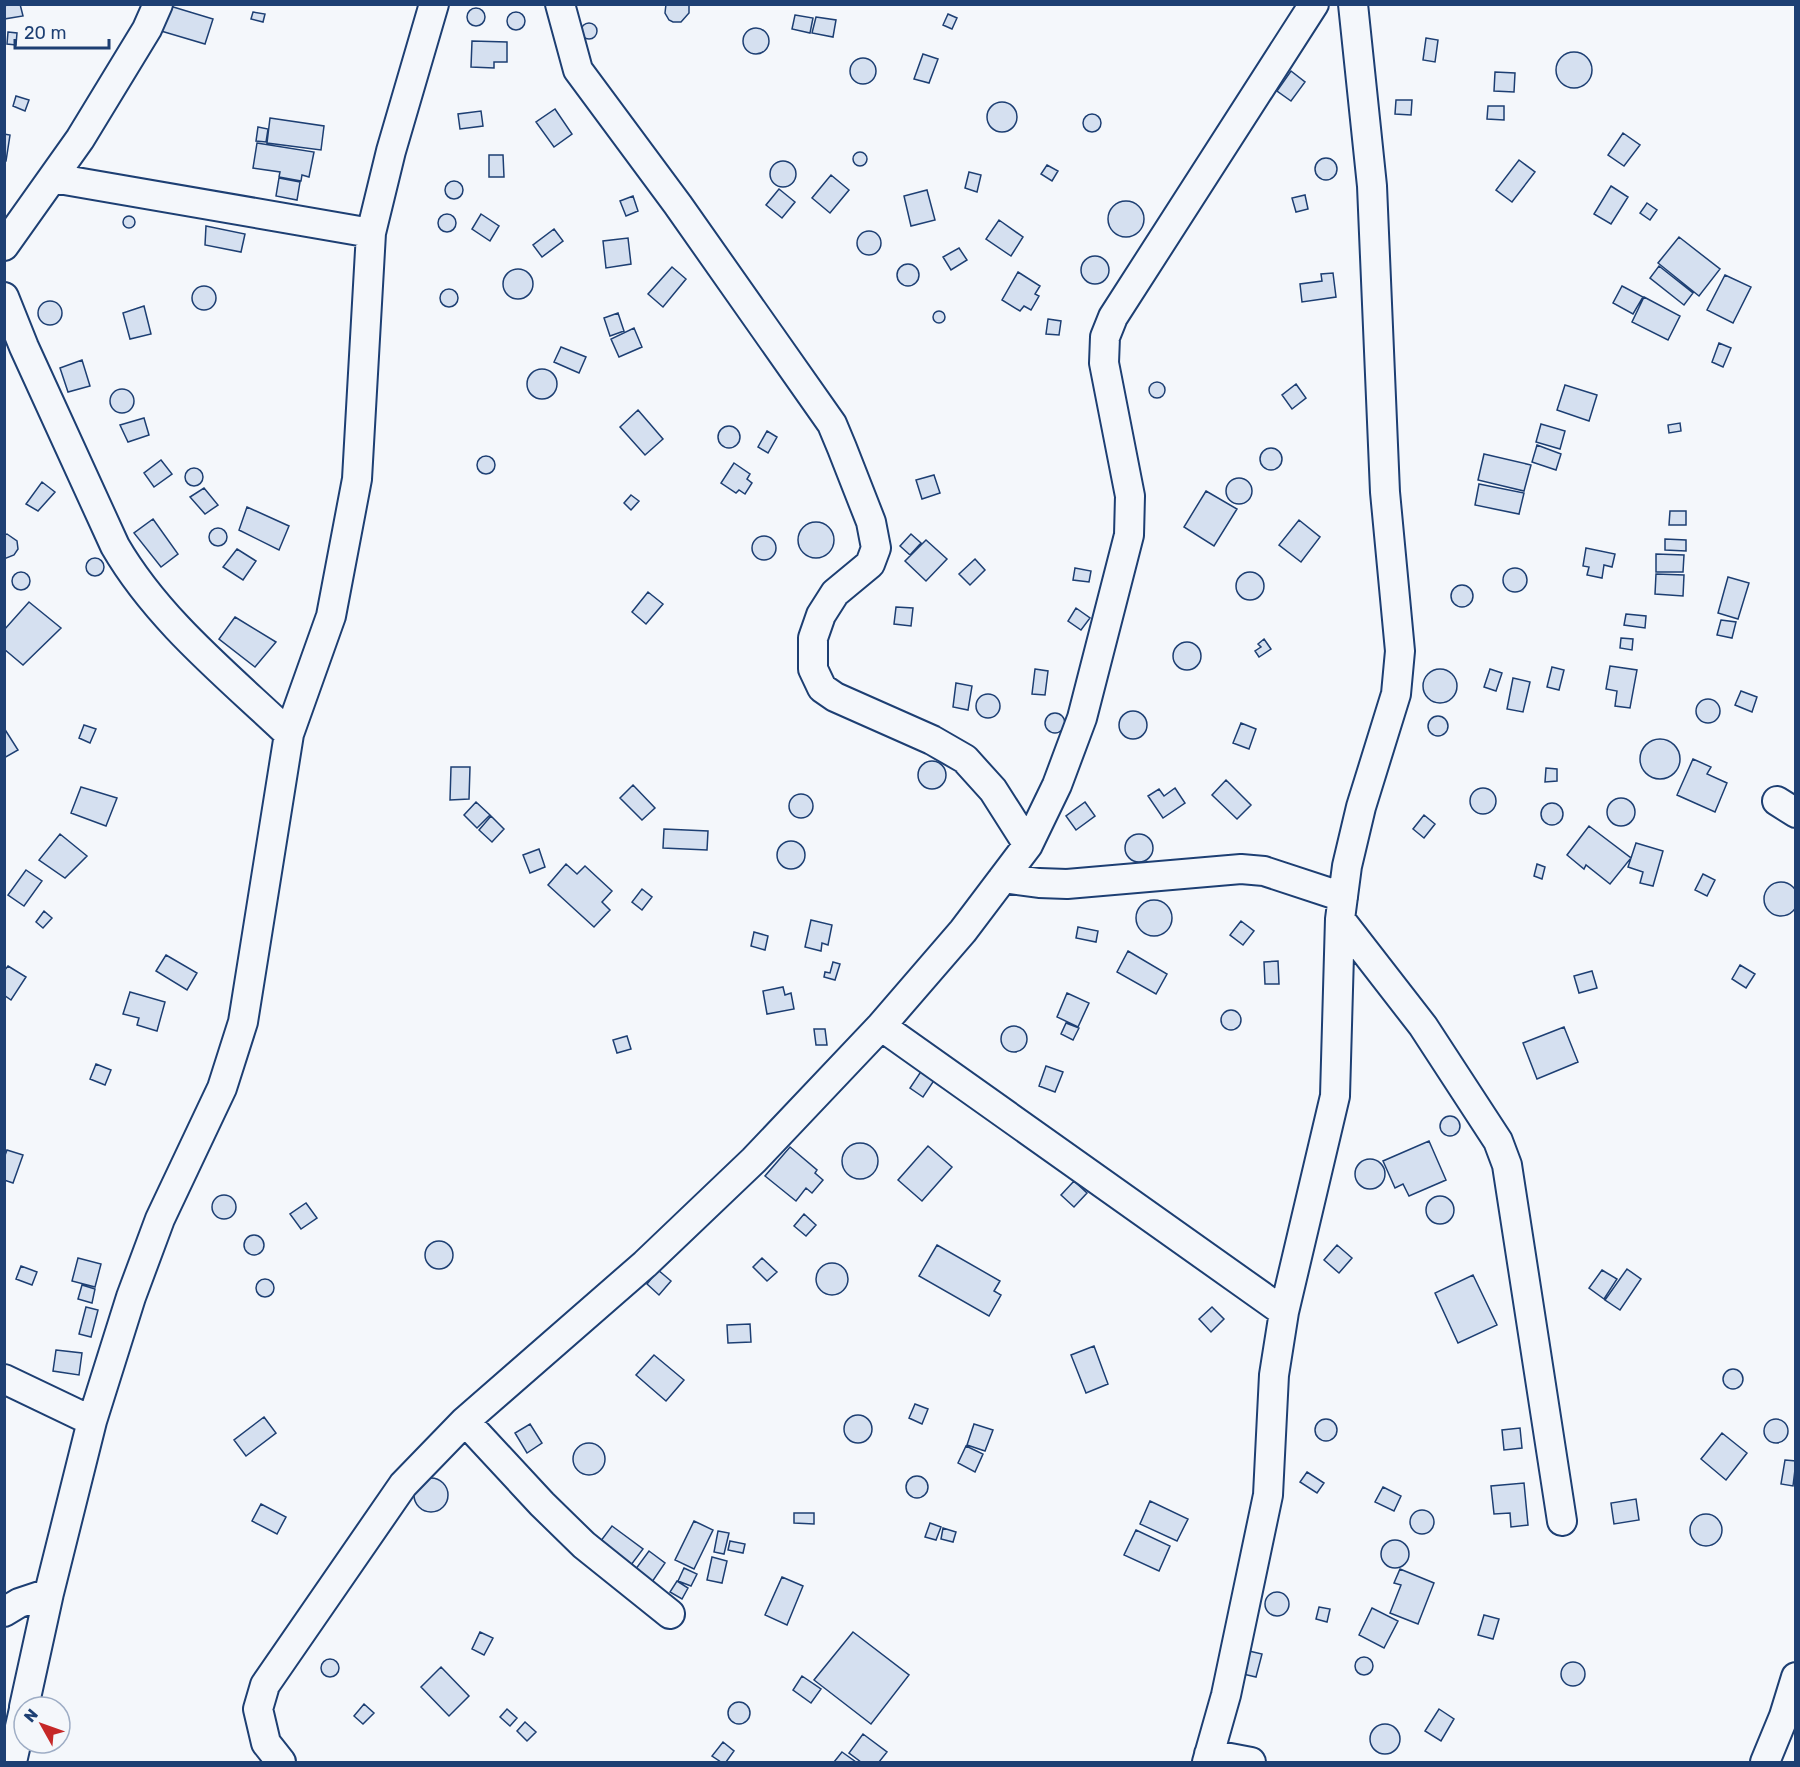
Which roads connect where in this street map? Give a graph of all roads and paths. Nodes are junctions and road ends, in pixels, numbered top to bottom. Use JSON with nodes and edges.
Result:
{"nodes":[{"id":1,"x":158,"y":4,"type":"edge"},
{"id":2,"x":434,"y":4,"type":"edge"},
{"id":3,"x":560,"y":4,"type":"edge"},
{"id":4,"x":1314,"y":4,"type":"edge"},
{"id":5,"x":1353,"y":4,"type":"edge"},
{"id":6,"x":53,"y":178,"type":"junction"},
{"id":7,"x":371,"y":233,"type":"junction"},
{"id":8,"x":4,"y":246,"type":"edge"},
{"id":9,"x":8,"y":316,"type":"edge"},
{"id":10,"x":289,"y":734,"type":"junction"},
{"id":11,"x":1028,"y":845,"type":"junction"},
{"id":12,"x":1003,"y":878,"type":"junction"},
{"id":13,"x":1341,"y":908,"type":"junction"},
{"id":14,"x":881,"y":1026,"type":"junction"},
{"id":15,"x":1284,"y":1312,"type":"junction"},
{"id":16,"x":4,"y":1379,"type":"edge"},
{"id":17,"x":465,"y":1421,"type":"junction"},
{"id":18,"x":92,"y":1422,"type":"junction"},
{"id":19,"x":1562,"y":1521,"type":"dead end"},
{"id":20,"x":49,"y":1593,"type":"junction"},
{"id":21,"x":4,"y":1612,"type":"edge"},
{"id":22,"x":670,"y":1614,"type":"dead end"},
{"id":23,"x":1796,"y":1677,"type":"edge"},
{"id":24,"x":27,"y":1695,"type":"edge"},
{"id":25,"x":1208,"y":1758,"type":"edge"},
{"id":26,"x":281,"y":1762,"type":"edge"},
{"id":27,"x":1251,"y":1762,"type":"edge"},
{"id":28,"x":1765,"y":1762,"type":"edge"}],
"edges":[{"from":1,"to":6,"type":"street"},
{"from":2,"to":7,"type":"street"},
{"from":3,"to":11,"type":"street"},
{"from":4,"to":11,"type":"street"},
{"from":5,"to":13,"type":"street"},
{"from":6,"to":7,"type":"street"},
{"from":6,"to":8,"type":"street"},
{"from":7,"to":10,"type":"street"},
{"from":9,"to":10,"type":"street"},
{"from":10,"to":18,"type":"street"},
{"from":11,"to":12,"type":"street"},
{"from":12,"to":13,"type":"street"},
{"from":12,"to":14,"type":"street"},
{"from":13,"to":15,"type":"street"},
{"from":13,"to":19,"type":"street"},
{"from":14,"to":15,"type":"street"},
{"from":14,"to":17,"type":"street"},
{"from":15,"to":25,"type":"street"},
{"from":16,"to":18,"type":"street"},
{"from":17,"to":22,"type":"street"},
{"from":17,"to":26,"type":"street"},
{"from":18,"to":20,"type":"street"},
{"from":20,"to":21,"type":"street"},
{"from":20,"to":24,"type":"street"},
{"from":23,"to":28,"type":"street"},
{"from":25,"to":27,"type":"street"}]}
